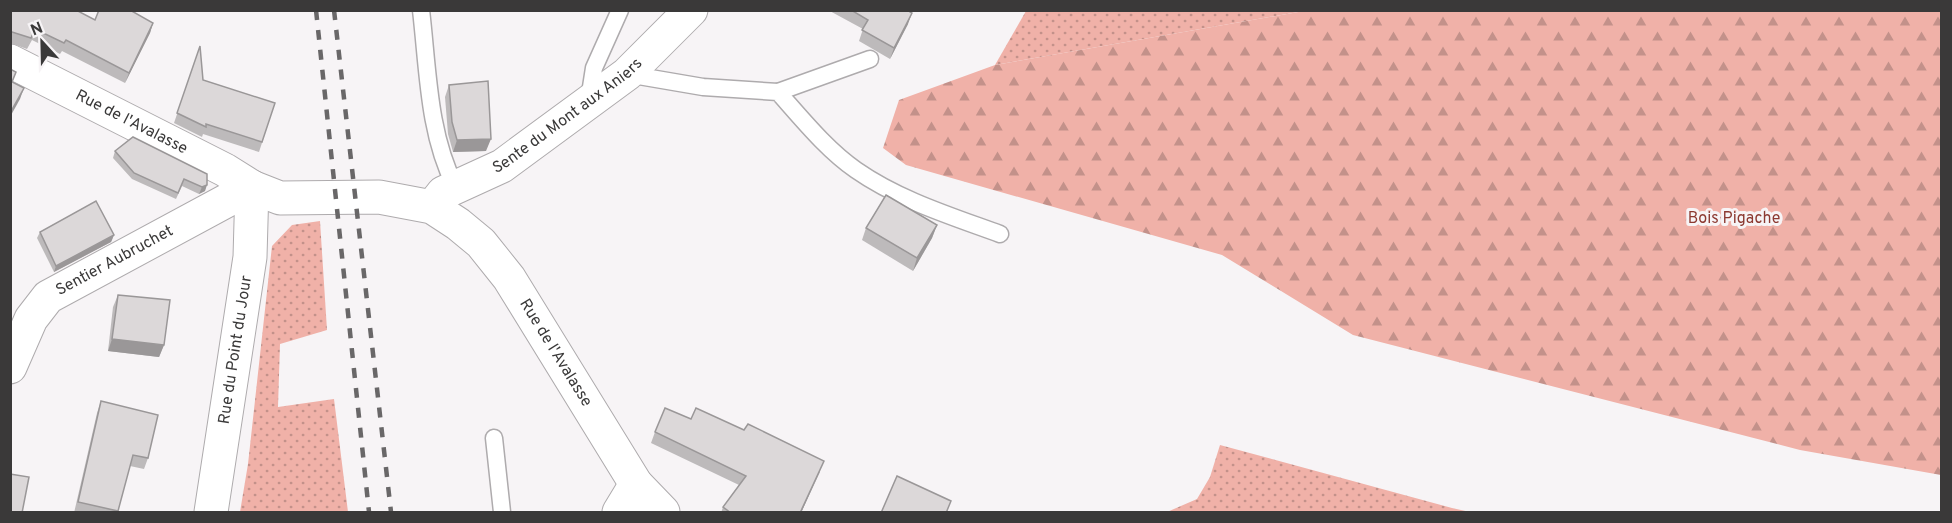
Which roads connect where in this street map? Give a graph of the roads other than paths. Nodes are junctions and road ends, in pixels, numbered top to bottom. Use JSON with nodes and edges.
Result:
{"nodes":[{"id":1,"x":421,"y":10,"type":"edge"},
{"id":2,"x":620,"y":10,"type":"edge"},
{"id":3,"x":691,"y":10,"type":"edge"},
{"id":4,"x":870,"y":59,"type":"dead end"},
{"id":5,"x":10,"y":61,"type":"edge"},
{"id":6,"x":627,"y":74,"type":"junction"},
{"id":7,"x":778,"y":92,"type":"junction"},
{"id":8,"x":588,"y":102,"type":"junction"},
{"id":9,"x":252,"y":187,"type":"junction"},
{"id":10,"x":444,"y":197,"type":"junction"},
{"id":11,"x":1000,"y":234,"type":"dead end"},
{"id":12,"x":10,"y":367,"type":"edge"},
{"id":13,"x":494,"y":438,"type":"dead end"},
{"id":14,"x":636,"y":484,"type":"junction"},
{"id":15,"x":212,"y":513,"type":"edge"},
{"id":16,"x":502,"y":513,"type":"edge"},
{"id":17,"x":619,"y":513,"type":"edge"},
{"id":18,"x":663,"y":513,"type":"edge"}],
"edges":[{"from":1,"to":10,"type":"lane"},
{"from":2,"to":8,"type":"lane"},
{"from":3,"to":6,"type":"main road","name":"Sente du Mont aux Aniers"},
{"from":4,"to":7,"type":"lane"},
{"from":5,"to":9,"type":"main road","name":"Rue de l'Avalasse"},
{"from":6,"to":7,"type":"lane"},
{"from":6,"to":8,"type":"main road","name":"Sente du Mont aux Aniers"},
{"from":7,"to":11,"type":"lane"},
{"from":8,"to":10,"type":"main road","name":"Sente du Mont aux Aniers"},
{"from":9,"to":10,"type":"main road","name":"Rue de l'Avalasse"},
{"from":9,"to":12,"type":"main road","name":"Sentier Aubruchet"},
{"from":9,"to":15,"type":"main road","name":"Rue du Point du Jour"},
{"from":10,"to":14,"type":"main road","name":"Rue de l'Avalasse"},
{"from":13,"to":16,"type":"lane"},
{"from":14,"to":17,"type":"main road"},
{"from":14,"to":18,"type":"main road","name":"Rue de l'Avalasse"}]}
